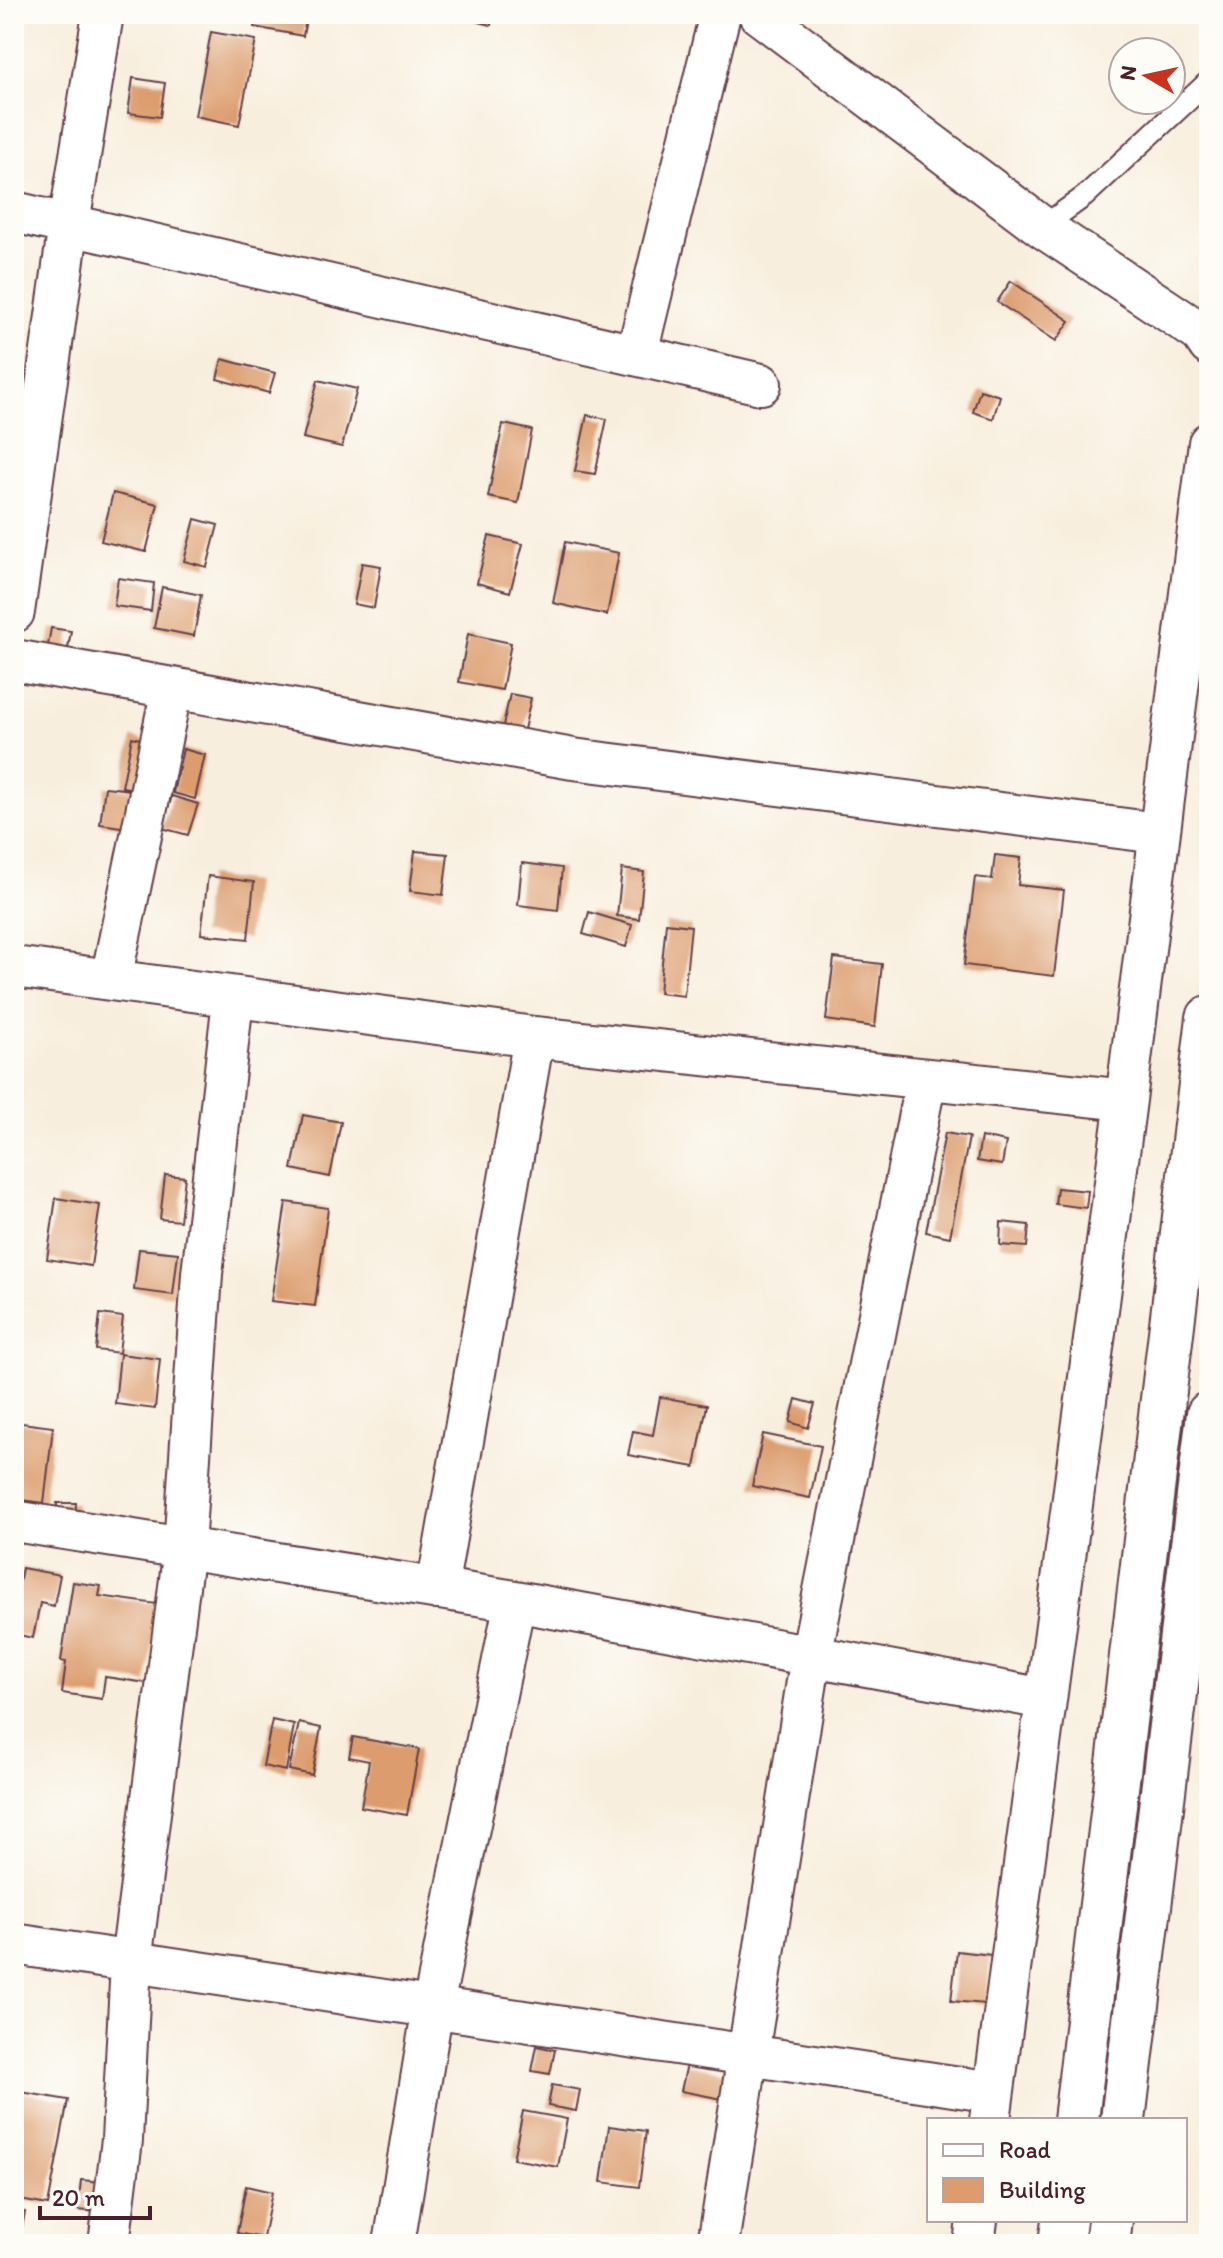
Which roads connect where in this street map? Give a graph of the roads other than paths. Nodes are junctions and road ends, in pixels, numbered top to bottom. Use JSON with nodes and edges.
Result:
{"nodes":[{"id":1,"x":103,"y":14,"type":"edge"},
{"id":2,"x":720,"y":14,"type":"edge"},
{"id":3,"x":759,"y":14,"type":"edge"},
{"id":4,"x":1209,"y":81,"type":"edge"},
{"id":5,"x":14,"y":212,"type":"edge"},
{"id":6,"x":69,"y":224,"type":"junction"},
{"id":7,"x":1042,"y":227,"type":"junction"},
{"id":8,"x":1209,"y":345,"type":"edge"},
{"id":9,"x":637,"y":353,"type":"junction"},
{"id":10,"x":761,"y":384,"type":"dead end"},
{"id":11,"x":1209,"y":443,"type":"edge"},
{"id":12,"x":14,"y":612,"type":"edge"},
{"id":13,"x":14,"y":660,"type":"edge"},
{"id":14,"x":172,"y":688,"type":"junction"},
{"id":15,"x":1158,"y":833,"type":"junction"},
{"id":16,"x":14,"y":967,"type":"edge"},
{"id":17,"x":111,"y":979,"type":"junction"},
{"id":18,"x":233,"y":999,"type":"junction"},
{"id":19,"x":1209,"y":1018,"type":"edge"},
{"id":20,"x":534,"y":1037,"type":"junction"},
{"id":21,"x":926,"y":1079,"type":"junction"},
{"id":22,"x":1126,"y":1100,"type":"junction"},
{"id":23,"x":1209,"y":1414,"type":"edge"},
{"id":24,"x":14,"y":1521,"type":"edge"},
{"id":25,"x":184,"y":1548,"type":"junction"},
{"id":26,"x":437,"y":1589,"type":"junction"},
{"id":27,"x":515,"y":1601,"type":"junction"},
{"id":28,"x":811,"y":1656,"type":"junction"},
{"id":29,"x":1045,"y":1699,"type":"junction"},
{"id":30,"x":14,"y":1944,"type":"edge"},
{"id":31,"x":131,"y":1962,"type":"junction"},
{"id":32,"x":433,"y":2006,"type":"junction"},
{"id":33,"x":747,"y":2053,"type":"junction"},
{"id":34,"x":991,"y":2106,"type":"edge"},
{"id":35,"x":1076,"y":2118,"type":"edge"},
{"id":36,"x":1123,"y":2118,"type":"edge"},
{"id":37,"x":977,"y":2222,"type":"edge"},
{"id":38,"x":1064,"y":2222,"type":"edge"},
{"id":39,"x":1110,"y":2222,"type":"edge"},
{"id":40,"x":109,"y":2244,"type":"edge"},
{"id":41,"x":394,"y":2244,"type":"edge"},
{"id":42,"x":718,"y":2244,"type":"edge"},
{"id":43,"x":974,"y":2244,"type":"edge"},
{"id":44,"x":1061,"y":2244,"type":"edge"},
{"id":45,"x":1107,"y":2244,"type":"edge"}],
"edges":[{"from":1,"to":6,"type":"street"},
{"from":2,"to":9,"type":"street"},
{"from":3,"to":7,"type":"street"},
{"from":4,"to":7,"type":"lane"},
{"from":5,"to":6,"type":"street"},
{"from":6,"to":9,"type":"street"},
{"from":6,"to":12,"type":"street"},
{"from":7,"to":8,"type":"street"},
{"from":9,"to":10,"type":"street"},
{"from":11,"to":15,"type":"street"},
{"from":13,"to":14,"type":"street"},
{"from":14,"to":15,"type":"street"},
{"from":14,"to":17,"type":"street"},
{"from":15,"to":22,"type":"street"},
{"from":16,"to":17,"type":"street"},
{"from":17,"to":18,"type":"street"},
{"from":18,"to":20,"type":"street"},
{"from":18,"to":25,"type":"street"},
{"from":19,"to":35,"type":"highway"},
{"from":20,"to":21,"type":"street"},
{"from":20,"to":26,"type":"street"},
{"from":21,"to":22,"type":"street"},
{"from":21,"to":28,"type":"street"},
{"from":22,"to":29,"type":"street"},
{"from":23,"to":36,"type":"highway"},
{"from":24,"to":25,"type":"street"},
{"from":25,"to":26,"type":"street"},
{"from":25,"to":31,"type":"street"},
{"from":26,"to":27,"type":"street"},
{"from":27,"to":28,"type":"street"},
{"from":27,"to":32,"type":"street"},
{"from":28,"to":29,"type":"street"},
{"from":28,"to":33,"type":"street"},
{"from":29,"to":34,"type":"street"},
{"from":30,"to":31,"type":"street"},
{"from":31,"to":32,"type":"street"},
{"from":31,"to":40,"type":"street"},
{"from":32,"to":33,"type":"street"},
{"from":32,"to":41,"type":"street"},
{"from":33,"to":34,"type":"street"},
{"from":33,"to":42,"type":"street"},
{"from":37,"to":43,"type":"street"},
{"from":38,"to":44,"type":"highway"},
{"from":39,"to":45,"type":"highway"}]}
